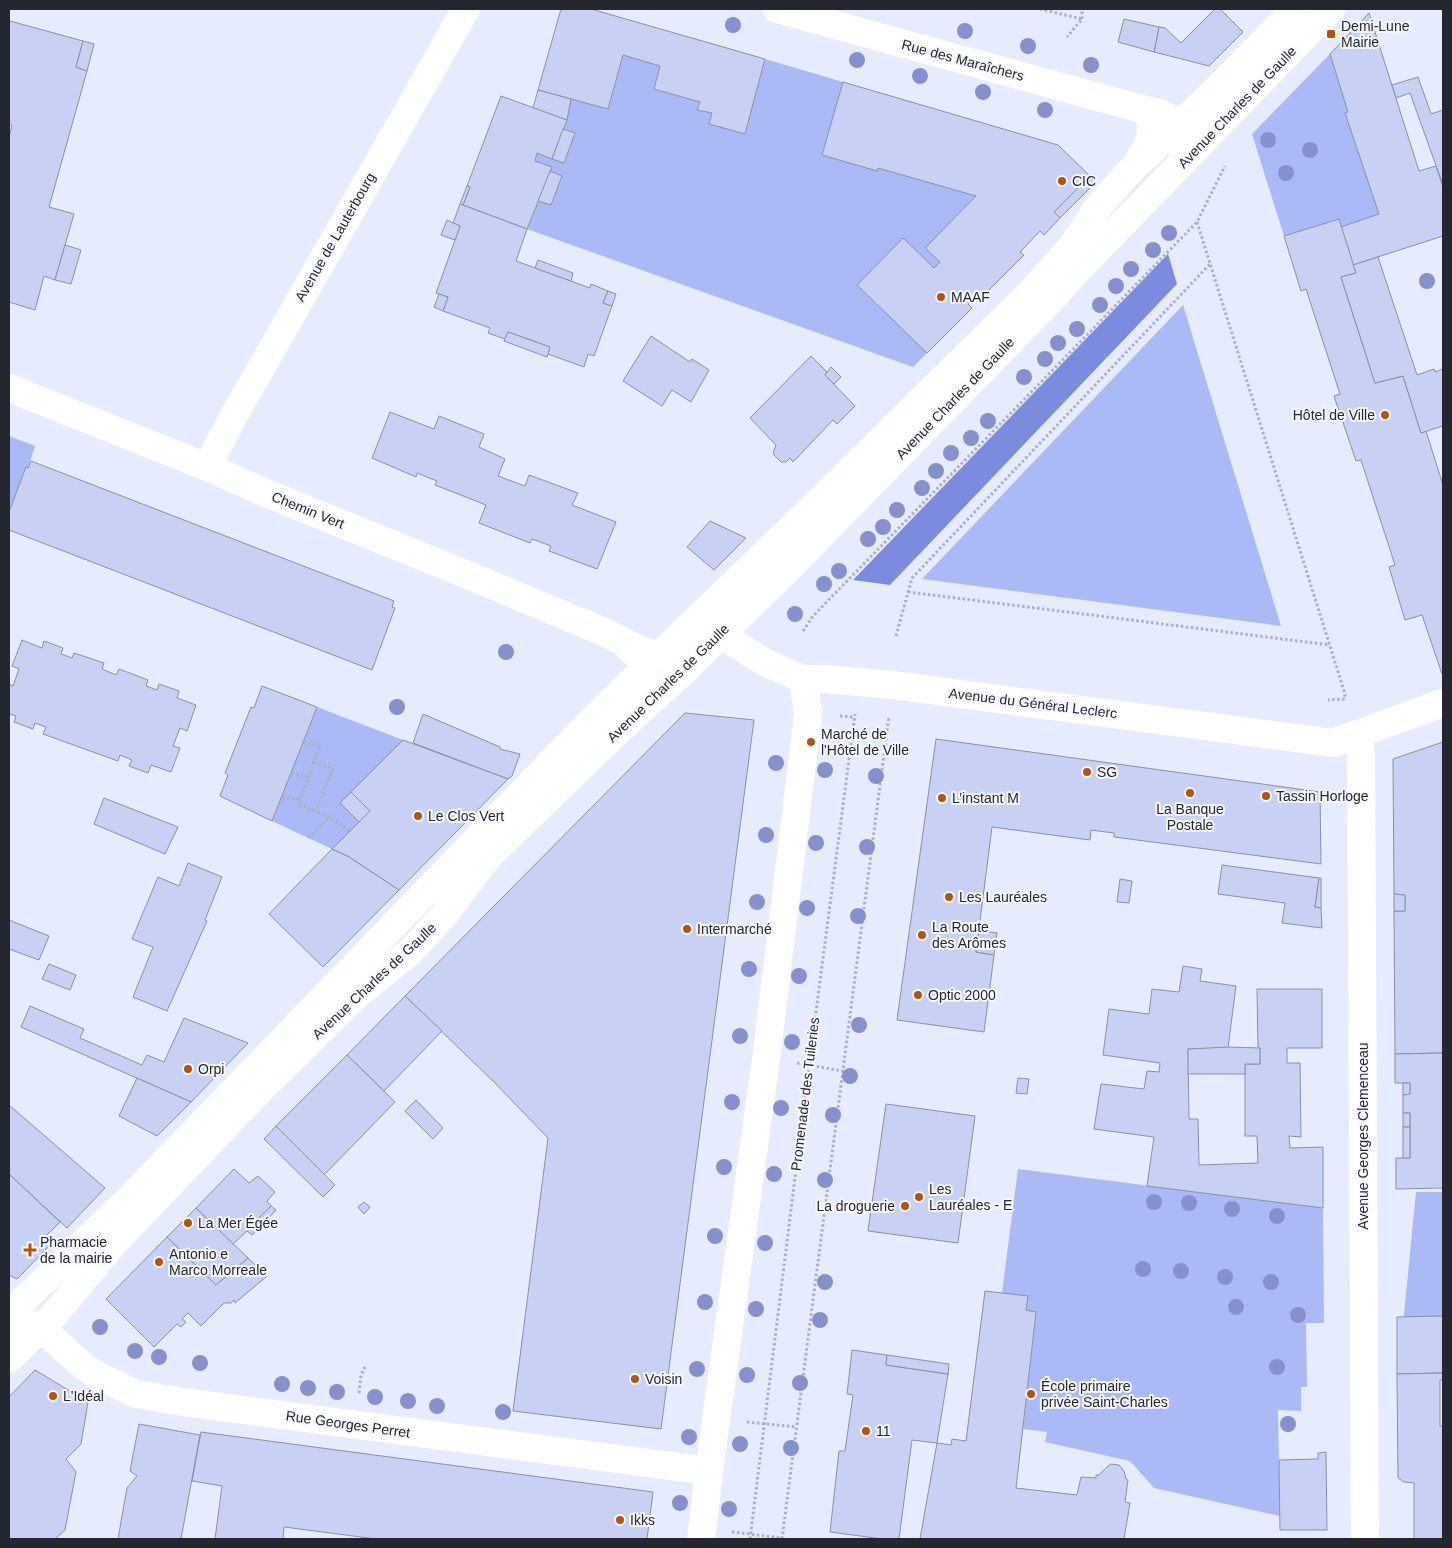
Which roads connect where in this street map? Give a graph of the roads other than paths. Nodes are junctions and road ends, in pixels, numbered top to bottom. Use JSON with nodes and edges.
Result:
{"nodes":[{"id":1,"x":466,"y":9,"type":"edge"},
{"id":2,"x":777,"y":9,"type":"edge"},
{"id":3,"x":1295,"y":9,"type":"edge"},
{"id":4,"x":1331,"y":9,"type":"edge"},
{"id":5,"x":1149,"y":111,"type":"junction"},
{"id":6,"x":1177,"y":127,"type":"junction"},
{"id":7,"x":1134,"y":168,"type":"junction"},
{"id":8,"x":1073,"y":275,"type":"junction"},
{"id":9,"x":9,"y":388,"type":"edge"},
{"id":10,"x":207,"y":467,"type":"junction"},
{"id":11,"x":809,"y":511,"type":"junction"},
{"id":12,"x":720,"y":634,"type":"junction"},
{"id":13,"x":644,"y":668,"type":"junction"},
{"id":14,"x":803,"y":679,"type":"junction"},
{"id":15,"x":1443,"y":703,"type":"edge"},
{"id":16,"x":1354,"y":735,"type":"junction"},
{"id":17,"x":492,"y":853,"type":"junction"},
{"id":18,"x":9,"y":1312,"type":"edge"},
{"id":19,"x":39,"y":1329,"type":"junction"},
{"id":20,"x":9,"y":1339,"type":"edge"},
{"id":21,"x":9,"y":1359,"type":"edge"},
{"id":22,"x":709,"y":1470,"type":"junction"},
{"id":23,"x":701,"y":1539,"type":"edge"},
{"id":24,"x":1365,"y":1539,"type":"edge"}],
"edges":[{"from":1,"to":10,"type":"street","name":"Avenue de Lauterbourg"},
{"from":2,"to":5,"type":"street","name":"Rue des Maraîchers"},
{"from":3,"to":6,"type":"street","name":"Avenue Charles de Gaulle"},
{"from":4,"to":8,"type":"street","name":"Avenue Charles de Gaulle"},
{"from":5,"to":6,"type":"street","name":"Rue des Maraîchers"},
{"from":5,"to":7,"type":"street"},
{"from":6,"to":7,"type":"street","name":"Avenue Charles de Gaulle"},
{"from":6,"to":8,"type":"street"},
{"from":7,"to":11,"type":"street","name":"Avenue Charles de Gaulle"},
{"from":8,"to":12,"type":"street","name":"Avenue Charles de Gaulle"},
{"from":9,"to":10,"type":"street","name":"Chemin Vert"},
{"from":10,"to":13,"type":"street","name":"Chemin Vert"},
{"from":11,"to":12,"type":"street"},
{"from":11,"to":13,"type":"street","name":"Avenue Charles de Gaulle"},
{"from":12,"to":13,"type":"street","name":"Chemin Vert"},
{"from":12,"to":14,"type":"street","name":"Avenue du Général Leclerc"},
{"from":12,"to":17,"type":"street","name":"Avenue Charles de Gaulle"},
{"from":13,"to":17,"type":"street"},
{"from":13,"to":18,"type":"street","name":"Avenue Charles de Gaulle"},
{"from":14,"to":16,"type":"street","name":"Avenue du Général Leclerc"},
{"from":14,"to":22,"type":"street"},
{"from":15,"to":16,"type":"street","name":"Avenue du Général Leclerc"},
{"from":16,"to":24,"type":"street","name":"Avenue Georges Clemenceau"},
{"from":17,"to":19,"type":"street","name":"Avenue Charles de Gaulle"},
{"from":18,"to":19,"type":"street","name":"Rue Georges Perret"},
{"from":18,"to":20,"type":"street"},
{"from":19,"to":21,"type":"street","name":"Avenue Charles de Gaulle"},
{"from":19,"to":22,"type":"street","name":"Rue Georges Perret"},
{"from":22,"to":23,"type":"street"}]}
